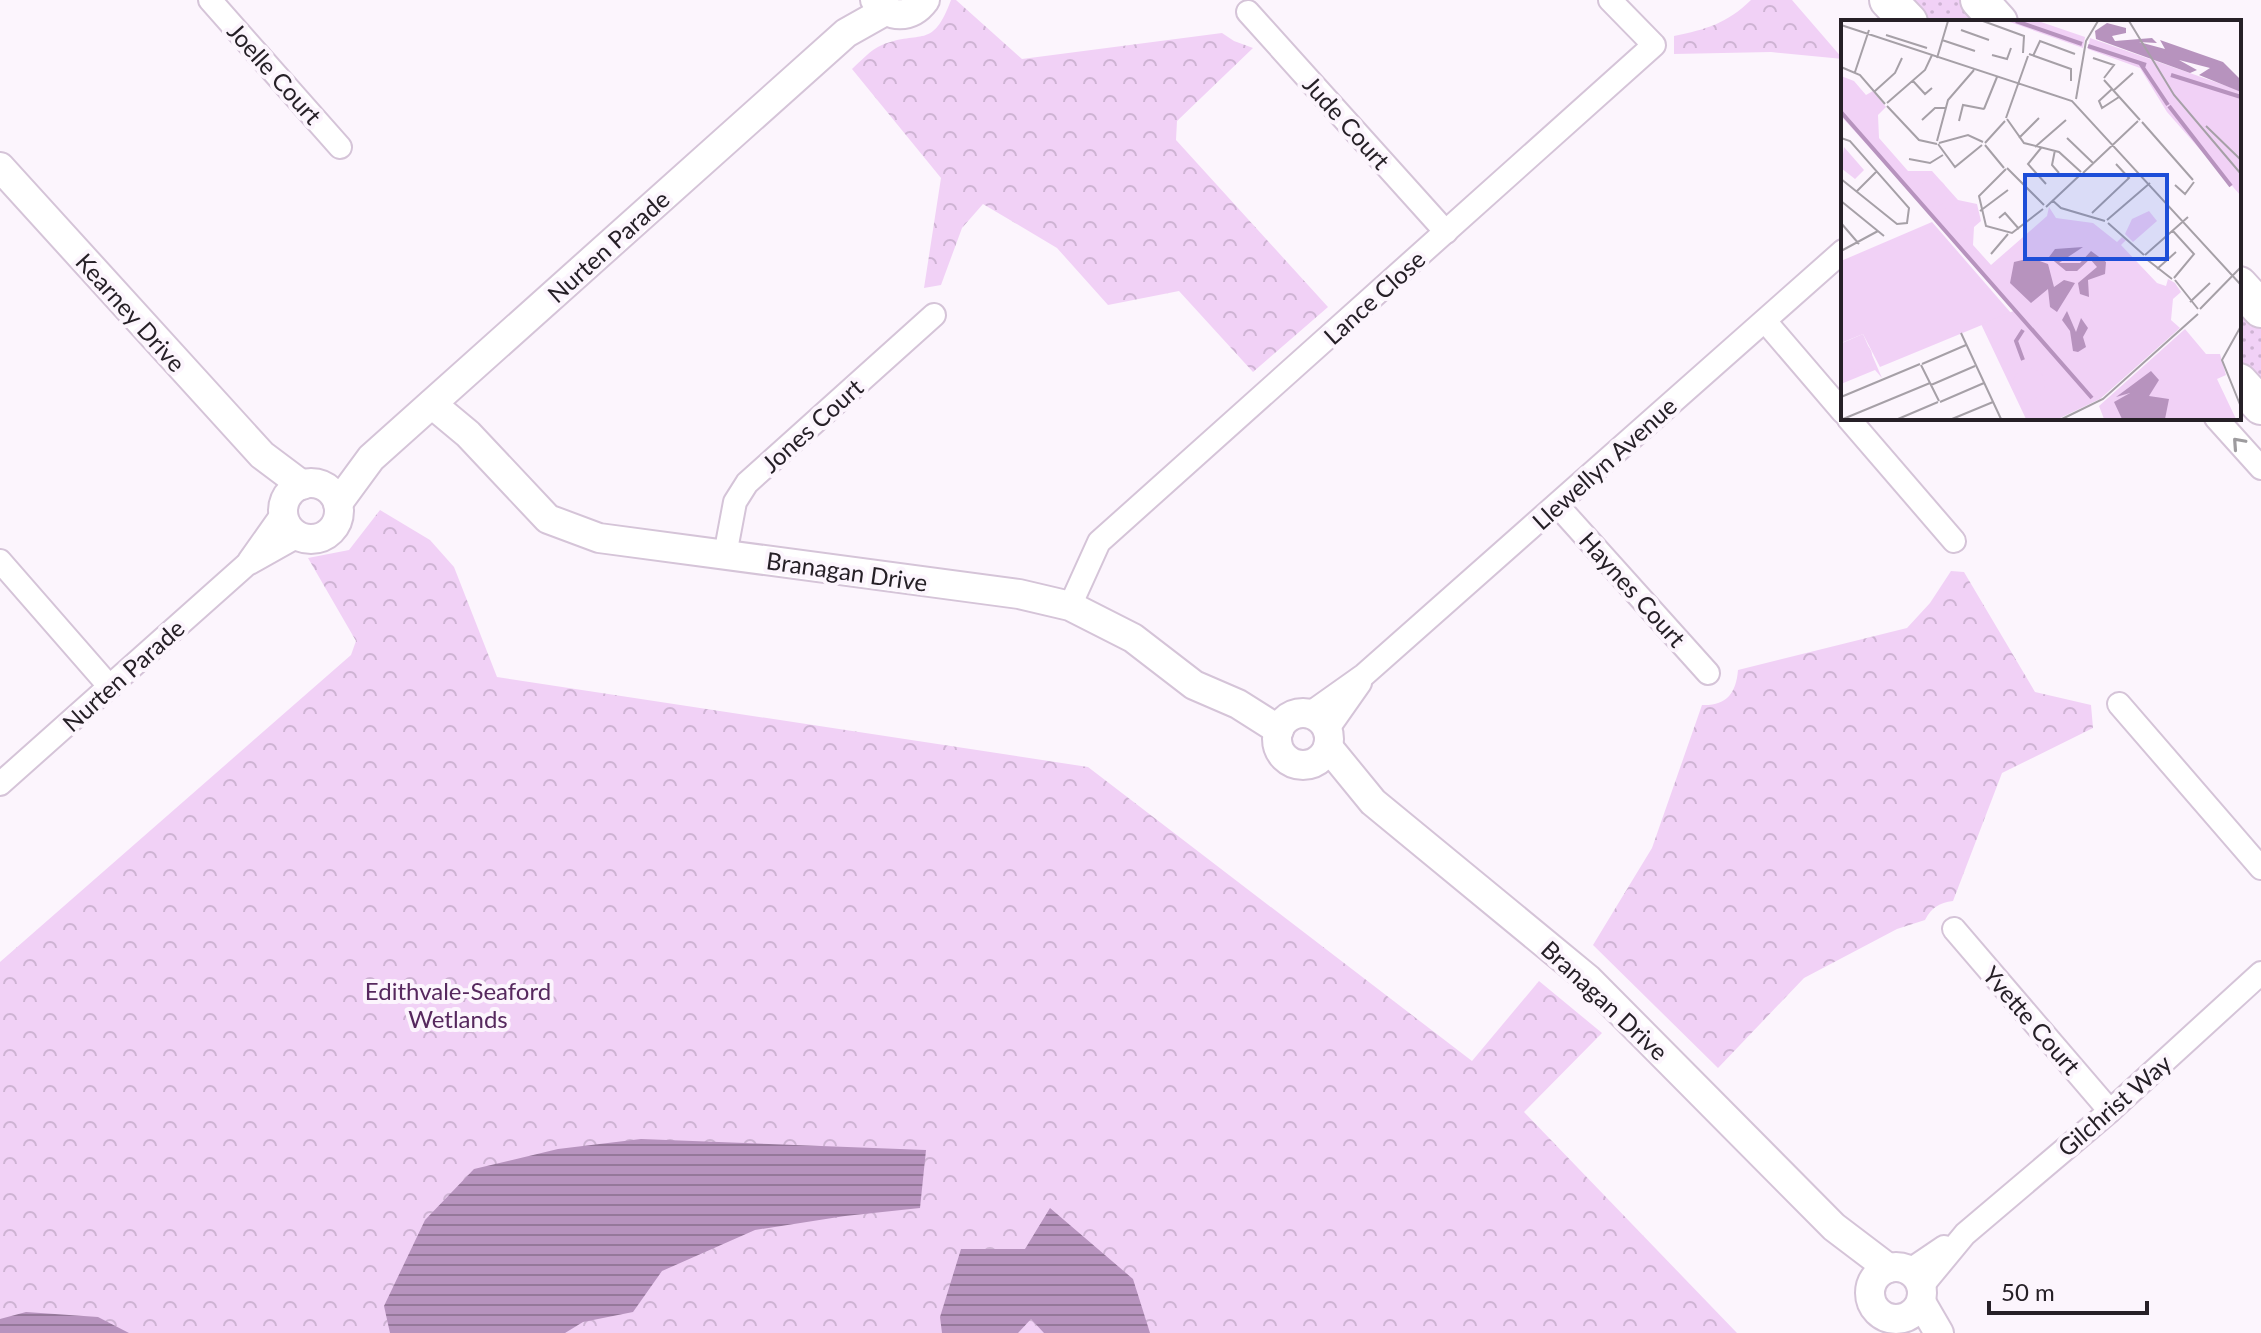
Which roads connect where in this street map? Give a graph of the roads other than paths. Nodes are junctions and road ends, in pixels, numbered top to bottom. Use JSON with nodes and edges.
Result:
{"nodes":[{"id":1,"x":210,"y":0,"type":"edge"},
{"id":2,"x":925,"y":0,"type":"edge"},
{"id":3,"x":1610,"y":0,"type":"edge"},
{"id":4,"x":1888,"y":0,"type":"edge"},
{"id":5,"x":1979,"y":0,"type":"edge"},
{"id":6,"x":876,"y":4,"type":"edge"},
{"id":7,"x":1248,"y":12,"type":"dead end"},
{"id":8,"x":1907,"y":20,"type":"edge"},
{"id":9,"x":1997,"y":20,"type":"edge"},
{"id":10,"x":340,"y":147,"type":"dead end"},
{"id":11,"x":0,"y":167,"type":"edge"},
{"id":12,"x":1446,"y":232,"type":"junction"},
{"id":13,"x":1841,"y":253,"type":"edge"},
{"id":14,"x":2241,"y":287,"type":"edge"},
{"id":15,"x":2261,"y":309,"type":"edge"},
{"id":16,"x":934,"y":315,"type":"dead end"},
{"id":17,"x":1765,"y":321,"type":"junction"},
{"id":18,"x":2241,"y":384,"type":"edge"},
{"id":19,"x":438,"y":398,"type":"junction"},
{"id":20,"x":2261,"y":406,"type":"edge"},
{"id":21,"x":1841,"y":410,"type":"edge"},
{"id":22,"x":1850,"y":420,"type":"edge"},
{"id":23,"x":2218,"y":420,"type":"edge"},
{"id":24,"x":2261,"y":468,"type":"edge"},
{"id":25,"x":305,"y":504,"type":"junction"},
{"id":26,"x":1557,"y":505,"type":"junction"},
{"id":27,"x":1954,"y":541,"type":"dead end"},
{"id":28,"x":725,"y":555,"type":"junction"},
{"id":29,"x":0,"y":561,"type":"edge"},
{"id":30,"x":1070,"y":606,"type":"junction"},
{"id":31,"x":1708,"y":673,"type":"dead end"},
{"id":32,"x":110,"y":687,"type":"junction"},
{"id":33,"x":2119,"y":704,"type":"dead end"},
{"id":34,"x":1309,"y":733,"type":"junction"},
{"id":35,"x":0,"y":784,"type":"edge"},
{"id":36,"x":2261,"y":868,"type":"edge"},
{"id":37,"x":1954,"y":929,"type":"dead end"},
{"id":38,"x":2261,"y":973,"type":"edge"},
{"id":39,"x":2110,"y":1111,"type":"junction"},
{"id":40,"x":1905,"y":1295,"type":"edge"},
{"id":41,"x":1939,"y":1333,"type":"edge"}],
"edges":[{"from":1,"to":10,"type":"street","name":"Joelle Court"},
{"from":2,"to":6,"type":"street","name":"Nurten Parade"},
{"from":3,"to":12,"type":"street","name":"Lance Close"},
{"from":4,"to":8,"type":"main road"},
{"from":5,"to":9,"type":"main road"},
{"from":6,"to":19,"type":"street","name":"Nurten Parade"},
{"from":7,"to":12,"type":"street","name":"Jude Court"},
{"from":11,"to":25,"type":"street","name":"Kearney Drive"},
{"from":12,"to":30,"type":"street","name":"Lance Close"},
{"from":13,"to":17,"type":"street","name":"Llewellyn Avenue"},
{"from":14,"to":15,"type":"main road"},
{"from":16,"to":28,"type":"street","name":"Jones Court"},
{"from":17,"to":21,"type":"street"},
{"from":17,"to":26,"type":"street","name":"Llewellyn Avenue"},
{"from":18,"to":20,"type":"main road"},
{"from":19,"to":25,"type":"street","name":"Nurten Parade"},
{"from":19,"to":28,"type":"street","name":"Branagan Drive"},
{"from":22,"to":27,"type":"street"},
{"from":24,"to":23,"type":"street","one_way":true},
{"from":25,"to":32,"type":"street","name":"Nurten Parade"},
{"from":26,"to":31,"type":"street","name":"Haynes Court"},
{"from":26,"to":34,"type":"street","name":"Llewellyn Avenue"},
{"from":28,"to":30,"type":"street","name":"Branagan Drive"},
{"from":29,"to":32,"type":"street"},
{"from":30,"to":34,"type":"street","name":"Branagan Drive"},
{"from":32,"to":35,"type":"street","name":"Nurten Parade"},
{"from":33,"to":36,"type":"street"},
{"from":34,"to":40,"type":"street","name":"Branagan Drive"},
{"from":37,"to":39,"type":"street","name":"Yvette Court"},
{"from":38,"to":39,"type":"street","name":"Gilchrist Way"},
{"from":39,"to":40,"type":"street","name":"Gilchrist Way"},
{"from":40,"to":41,"type":"street","name":"Branagan Drive"}]}
